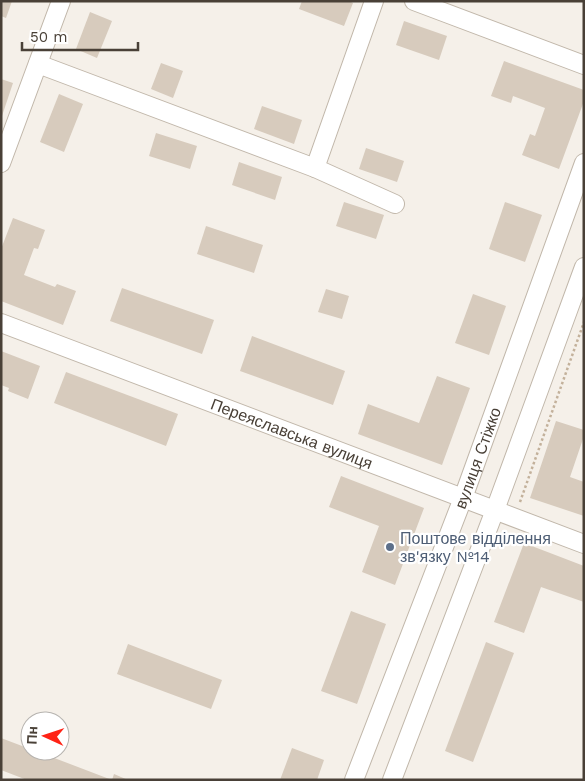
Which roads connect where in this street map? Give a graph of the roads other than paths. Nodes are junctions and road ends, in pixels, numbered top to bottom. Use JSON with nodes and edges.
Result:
{"nodes":[{"id":1,"x":61,"y":1,"type":"edge"},
{"id":2,"x":374,"y":1,"type":"edge"},
{"id":3,"x":414,"y":1,"type":"edge"},
{"id":4,"x":38,"y":64,"type":"junction"},
{"id":5,"x":584,"y":65,"type":"edge"},
{"id":6,"x":584,"y":162,"type":"edge"},
{"id":7,"x":1,"y":163,"type":"edge"},
{"id":8,"x":316,"y":168,"type":"junction"},
{"id":9,"x":395,"y":204,"type":"dead end"},
{"id":10,"x":584,"y":267,"type":"edge"},
{"id":11,"x":1,"y":323,"type":"edge"},
{"id":12,"x":463,"y":498,"type":"junction"},
{"id":13,"x":495,"y":510,"type":"junction"},
{"id":14,"x":584,"y":544,"type":"edge"},
{"id":15,"x":354,"y":780,"type":"edge"},
{"id":16,"x":392,"y":780,"type":"edge"}],
"edges":[{"from":1,"to":4,"type":"street"},
{"from":2,"to":8,"type":"street"},
{"from":3,"to":5,"type":"street"},
{"from":4,"to":7,"type":"street"},
{"from":4,"to":8,"type":"street"},
{"from":6,"to":12,"type":"street","name":"вулиця Стіжко"},
{"from":8,"to":9,"type":"street"},
{"from":10,"to":13,"type":"street"},
{"from":11,"to":12,"type":"street","name":"Переяславська вулиця"},
{"from":12,"to":13,"type":"street","name":"Переяславська вулиця"},
{"from":12,"to":15,"type":"street","name":"вулиця Стіжко"},
{"from":13,"to":14,"type":"street","name":"Переяславська вулиця"},
{"from":13,"to":16,"type":"street"}]}
